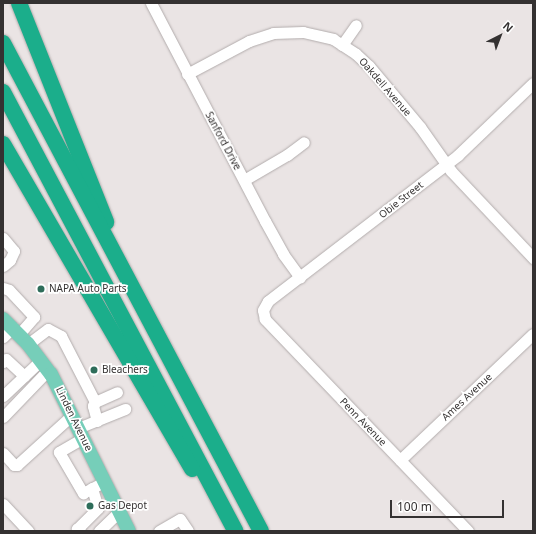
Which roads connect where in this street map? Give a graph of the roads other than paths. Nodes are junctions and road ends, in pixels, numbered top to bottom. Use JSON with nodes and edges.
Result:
{"nodes":[{"id":1,"x":20,"y":3,"type":"edge"},
{"id":2,"x":151,"y":3,"type":"edge"},
{"id":3,"x":356,"y":25,"type":"dead end"},
{"id":4,"x":3,"y":43,"type":"edge"},
{"id":5,"x":342,"y":45,"type":"junction"},
{"id":6,"x":188,"y":74,"type":"junction"},
{"id":7,"x":533,"y":83,"type":"edge"},
{"id":8,"x":3,"y":92,"type":"edge"},
{"id":9,"x":304,"y":142,"type":"dead end"},
{"id":10,"x":3,"y":144,"type":"edge"},
{"id":11,"x":446,"y":164,"type":"junction"},
{"id":12,"x":244,"y":180,"type":"junction"},
{"id":13,"x":3,"y":238,"type":"edge"},
{"id":14,"x":533,"y":258,"type":"edge"},
{"id":15,"x":3,"y":266,"type":"edge"},
{"id":16,"x":300,"y":277,"type":"junction"},
{"id":17,"x":3,"y":288,"type":"edge"},
{"id":18,"x":263,"y":310,"type":"joint"},
{"id":19,"x":16,"y":331,"type":"edge"},
{"id":20,"x":533,"y":334,"type":"edge"},
{"id":21,"x":3,"y":337,"type":"edge"},
{"id":22,"x":163,"y":347,"type":"junction"},
{"id":23,"x":3,"y":362,"type":"edge"},
{"id":24,"x":45,"y":365,"type":"junction"},
{"id":25,"x":24,"y":376,"type":"junction"},
{"id":26,"x":117,"y":392,"type":"dead end"},
{"id":27,"x":3,"y":395,"type":"edge"},
{"id":28,"x":95,"y":402,"type":"junction"},
{"id":29,"x":125,"y":409,"type":"dead end"},
{"id":30,"x":72,"y":415,"type":"junction"},
{"id":31,"x":3,"y":417,"type":"edge"},
{"id":32,"x":97,"y":421,"type":"junction"},
{"id":33,"x":81,"y":433,"type":"junction"},
{"id":34,"x":3,"y":453,"type":"edge"},
{"id":35,"x":400,"y":460,"type":"junction"},
{"id":36,"x":98,"y":485,"type":"junction"},
{"id":37,"x":3,"y":504,"type":"edge"},
{"id":38,"x":119,"y":512,"type":"junction"},
{"id":39,"x":28,"y":531,"type":"edge"},
{"id":40,"x":80,"y":531,"type":"edge"},
{"id":41,"x":99,"y":531,"type":"edge"},
{"id":42,"x":129,"y":531,"type":"edge"},
{"id":43,"x":160,"y":531,"type":"edge"},
{"id":44,"x":188,"y":531,"type":"edge"},
{"id":45,"x":234,"y":531,"type":"edge"},
{"id":46,"x":261,"y":531,"type":"edge"},
{"id":47,"x":468,"y":531,"type":"edge"}],
"edges":[{"from":1,"to":22,"type":"highway"},
{"from":2,"to":6,"type":"street","name":"Sanford Drive"},
{"from":3,"to":5,"type":"street"},
{"from":4,"to":22,"type":"highway"},
{"from":5,"to":6,"type":"street","name":"Oakdell Avenue"},
{"from":5,"to":11,"type":"street","name":"Oakdell Avenue"},
{"from":6,"to":12,"type":"street","name":"Sanford Drive"},
{"from":7,"to":11,"type":"street","name":"Obie Street"},
{"from":8,"to":45,"type":"highway"},
{"from":9,"to":12,"type":"street"},
{"from":10,"to":45,"type":"highway"},
{"from":11,"to":14,"type":"street","name":"Oakdell Avenue"},
{"from":11,"to":16,"type":"street","name":"Obie Street"},
{"from":12,"to":16,"type":"street","name":"Sanford Drive"},
{"from":13,"to":15,"type":"street"},
{"from":16,"to":18,"type":"street","name":"Obie Street"},
{"from":17,"to":19,"type":"street"},
{"from":18,"to":35,"type":"street","name":"Penn Avenue"},
{"from":19,"to":21,"type":"street"},
{"from":19,"to":24,"type":"main road","name":"Linden Avenue"},
{"from":19,"to":28,"type":"street"},
{"from":20,"to":35,"type":"street","name":"Ames Avenue"},
{"from":22,"to":46,"type":"highway"},
{"from":23,"to":25,"type":"street"},
{"from":24,"to":25,"type":"street"},
{"from":24,"to":30,"type":"main road","name":"Linden Avenue"},
{"from":24,"to":31,"type":"street"},
{"from":25,"to":27,"type":"street"},
{"from":26,"to":28,"type":"street"},
{"from":28,"to":32,"type":"street"},
{"from":29,"to":32,"type":"street"},
{"from":30,"to":33,"type":"main road","name":"Linden Avenue"},
{"from":30,"to":34,"type":"street"},
{"from":32,"to":33,"type":"street"},
{"from":33,"to":36,"type":"main road","name":"Linden Avenue"},
{"from":33,"to":36,"type":"street"},
{"from":35,"to":47,"type":"street","name":"Penn Avenue"},
{"from":36,"to":38,"type":"main road","name":"Linden Avenue"},
{"from":36,"to":40,"type":"street"},
{"from":37,"to":39,"type":"street"},
{"from":38,"to":41,"type":"street"},
{"from":38,"to":42,"type":"main road","name":"Linden Avenue"},
{"from":43,"to":44,"type":"street"}]}
